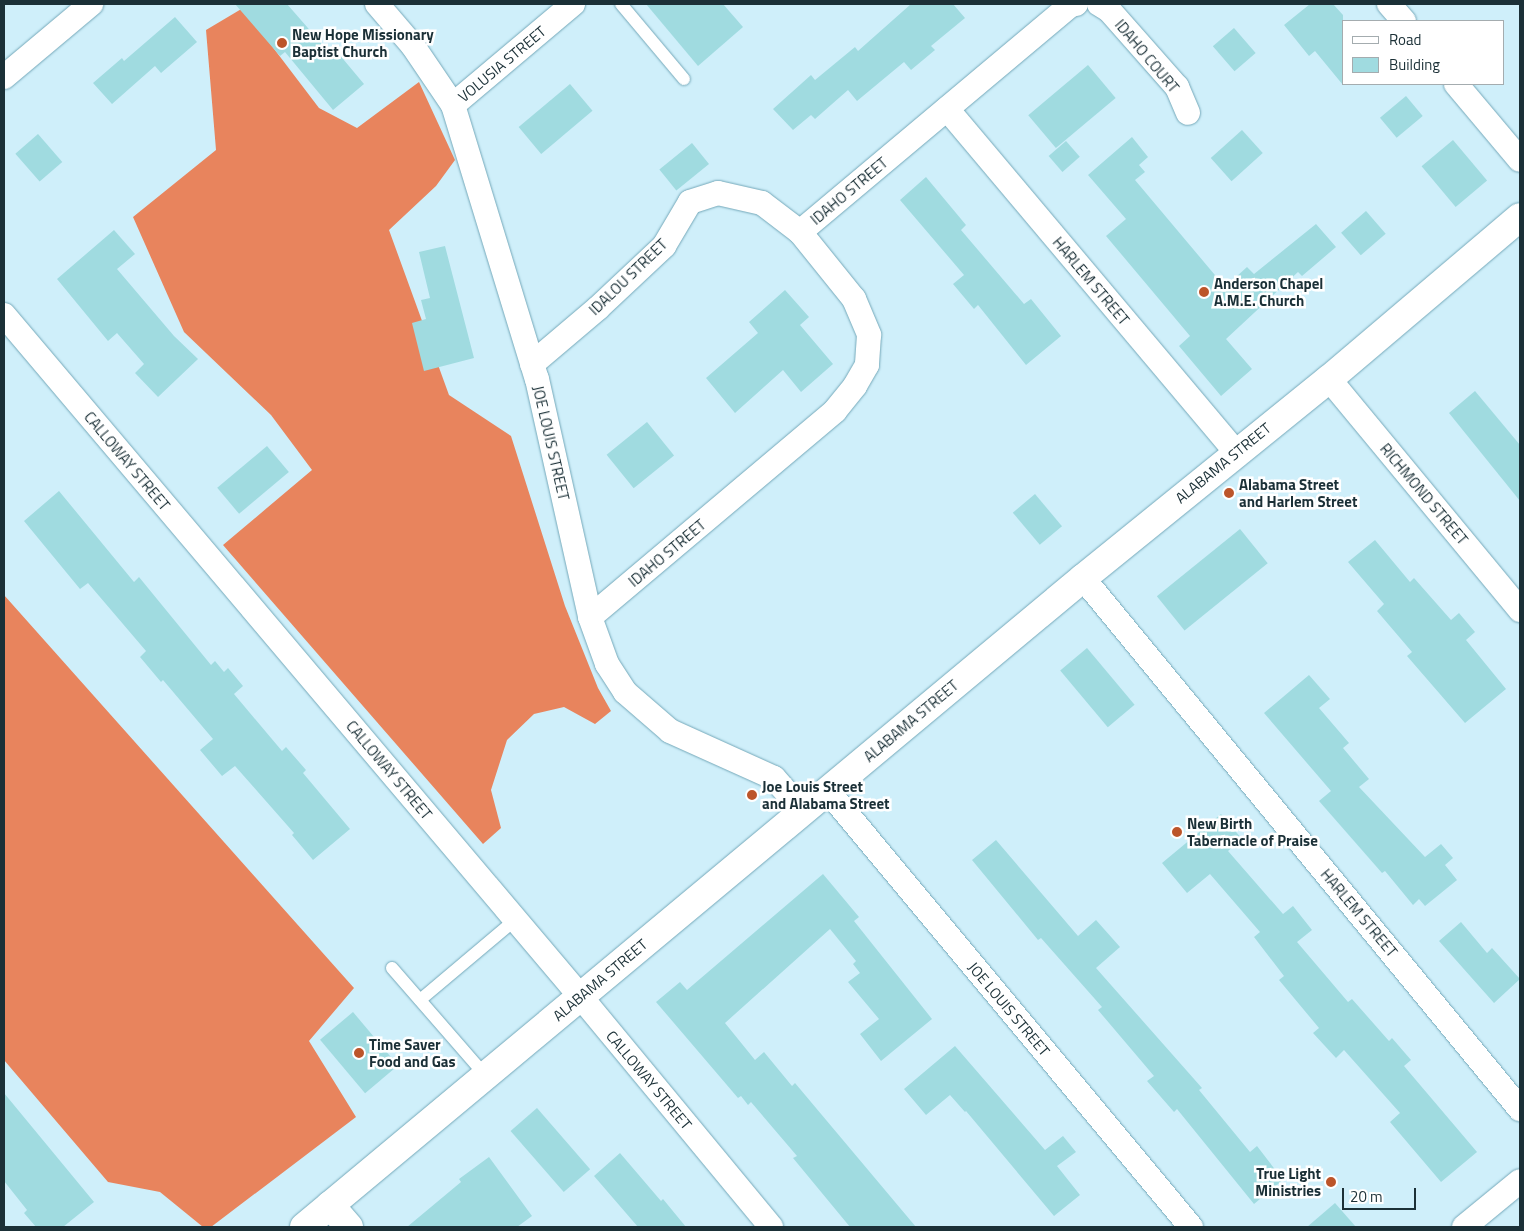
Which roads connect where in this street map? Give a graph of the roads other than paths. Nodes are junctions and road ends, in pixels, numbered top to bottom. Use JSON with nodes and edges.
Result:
{"nodes":[{"id":1,"x":92,"y":4,"type":"edge"},
{"id":2,"x":377,"y":4,"type":"edge"},
{"id":3,"x":573,"y":4,"type":"edge"},
{"id":4,"x":621,"y":4,"type":"edge"},
{"id":5,"x":1076,"y":4,"type":"edge"},
{"id":6,"x":1389,"y":4,"type":"edge"},
{"id":7,"x":1102,"y":5,"type":"edge"},
{"id":8,"x":1403,"y":20,"type":"edge"},
{"id":9,"x":4,"y":77,"type":"edge"},
{"id":10,"x":684,"y":79,"type":"dead end"},
{"id":11,"x":1457,"y":85,"type":"edge"},
{"id":12,"x":453,"y":105,"type":"junction"},
{"id":13,"x":947,"y":109,"type":"junction"},
{"id":14,"x":1188,"y":114,"type":"dead end"},
{"id":15,"x":1520,"y":160,"type":"edge"},
{"id":16,"x":1520,"y":217,"type":"edge"},
{"id":17,"x":800,"y":232,"type":"junction"},
{"id":18,"x":4,"y":315,"type":"edge"},
{"id":19,"x":532,"y":364,"type":"junction"},
{"id":20,"x":1329,"y":379,"type":"junction"},
{"id":21,"x":1236,"y":452,"type":"junction"},
{"id":22,"x":1082,"y":578,"type":"junction"},
{"id":23,"x":1520,"y":610,"type":"edge"},
{"id":24,"x":590,"y":617,"type":"junction"},
{"id":25,"x":827,"y":790,"type":"junction"},
{"id":26,"x":803,"y":811,"type":"junction"},
{"id":27,"x":515,"y":920,"type":"junction"},
{"id":28,"x":392,"y":968,"type":"dead end"},
{"id":29,"x":580,"y":996,"type":"junction"},
{"id":30,"x":420,"y":1000,"type":"junction"},
{"id":31,"x":486,"y":1076,"type":"junction"},
{"id":32,"x":1520,"y":1109,"type":"edge"},
{"id":33,"x":1520,"y":1181,"type":"edge"},
{"id":34,"x":330,"y":1205,"type":"junction"},
{"id":35,"x":304,"y":1227,"type":"edge"},
{"id":36,"x":349,"y":1227,"type":"edge"},
{"id":37,"x":771,"y":1227,"type":"edge"},
{"id":38,"x":1191,"y":1227,"type":"edge"},
{"id":39,"x":1464,"y":1227,"type":"edge"}],
"edges":[{"from":1,"to":9,"type":"street"},
{"from":2,"to":12,"type":"street","name":"JOE LOUIS STREET"},
{"from":3,"to":12,"type":"street","name":"VOLUSIA STREET"},
{"from":4,"to":10,"type":"lane"},
{"from":5,"to":13,"type":"street","name":"IDAHO STREET"},
{"from":6,"to":8,"type":"street"},
{"from":7,"to":14,"type":"street","name":"IDAHO COURT"},
{"from":11,"to":15,"type":"street"},
{"from":12,"to":19,"type":"street","name":"JOE LOUIS STREET"},
{"from":13,"to":17,"type":"street","name":"IDAHO STREET"},
{"from":13,"to":21,"type":"street","name":"HARLEM STREET"},
{"from":16,"to":20,"type":"street","name":"ALABAMA STREET"},
{"from":17,"to":19,"type":"street","name":"IDALOU STREET"},
{"from":17,"to":24,"type":"street","name":"IDAHO STREET"},
{"from":18,"to":27,"type":"street","name":"CALLOWAY STREET"},
{"from":19,"to":24,"type":"street","name":"JOE LOUIS STREET"},
{"from":20,"to":21,"type":"street","name":"ALABAMA STREET"},
{"from":20,"to":23,"type":"street","name":"RICHMOND STREET"},
{"from":21,"to":22,"type":"street","name":"ALABAMA STREET"},
{"from":22,"to":25,"type":"street","name":"ALABAMA STREET"},
{"from":22,"to":32,"type":"street","name":"HARLEM STREET"},
{"from":24,"to":26,"type":"street","name":"JOE LOUIS STREET"},
{"from":25,"to":26,"type":"street","name":"ALABAMA STREET"},
{"from":25,"to":38,"type":"street","name":"JOE LOUIS STREET"},
{"from":26,"to":29,"type":"street","name":"ALABAMA STREET"},
{"from":27,"to":29,"type":"street","name":"CALLOWAY STREET"},
{"from":27,"to":30,"type":"lane"},
{"from":28,"to":30,"type":"lane"},
{"from":29,"to":31,"type":"street","name":"ALABAMA STREET"},
{"from":29,"to":37,"type":"street","name":"CALLOWAY STREET"},
{"from":30,"to":31,"type":"lane"},
{"from":31,"to":34,"type":"street","name":"ALABAMA STREET"},
{"from":33,"to":39,"type":"street"},
{"from":34,"to":35,"type":"street","name":"ALABAMA STREET"},
{"from":34,"to":36,"type":"street"}]}
